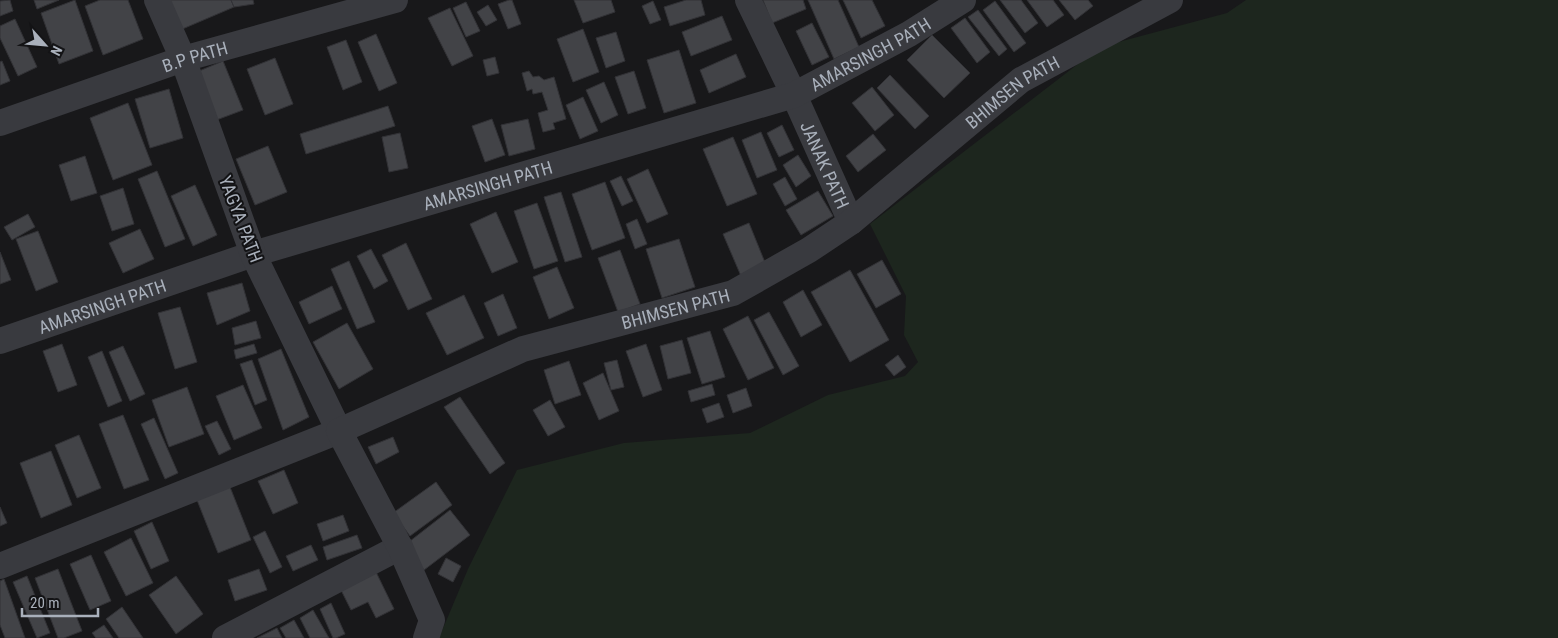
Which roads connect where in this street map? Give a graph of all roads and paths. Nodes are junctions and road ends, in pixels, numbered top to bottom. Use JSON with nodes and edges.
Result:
{"nodes":[{"id":1,"x":157,"y":0,"type":"edge"},
{"id":2,"x":395,"y":0,"type":"edge"},
{"id":3,"x":748,"y":0,"type":"edge"},
{"id":4,"x":963,"y":0,"type":"edge"},
{"id":5,"x":1170,"y":0,"type":"edge"},
{"id":6,"x":183,"y":58,"type":"junction"},
{"id":7,"x":794,"y":96,"type":"junction"},
{"id":8,"x":0,"y":123,"type":"edge"},
{"id":9,"x":850,"y":222,"type":"junction"},
{"id":10,"x":253,"y":254,"type":"junction"},
{"id":11,"x":0,"y":341,"type":"edge"},
{"id":12,"x":340,"y":431,"type":"junction"},
{"id":13,"x":400,"y":547,"type":"junction"},
{"id":14,"x":0,"y":566,"type":"edge"},
{"id":15,"x":225,"y":638,"type":"edge"},
{"id":16,"x":426,"y":638,"type":"edge"}],
"edges":[{"from":1,"to":6,"type":"street","name":"YAGYA PATH"},
{"from":2,"to":6,"type":"street","name":"B.P PATH"},
{"from":3,"to":7,"type":"street","name":"JANAK PATH"},
{"from":4,"to":7,"type":"street","name":"AMARSINGH PATH"},
{"from":5,"to":9,"type":"street","name":"BHIMSEN PATH"},
{"from":6,"to":8,"type":"street","name":"B.P PATH"},
{"from":6,"to":10,"type":"street","name":"YAGYA PATH"},
{"from":7,"to":9,"type":"street","name":"JANAK PATH"},
{"from":7,"to":10,"type":"street","name":"AMARSINGH PATH"},
{"from":9,"to":12,"type":"street","name":"BHIMSEN PATH"},
{"from":10,"to":11,"type":"street","name":"AMARSINGH PATH"},
{"from":10,"to":12,"type":"street","name":"YAGYA PATH"},
{"from":12,"to":13,"type":"street"},
{"from":12,"to":14,"type":"street","name":"BHIMSEN PATH"},
{"from":13,"to":15,"type":"street"},
{"from":13,"to":16,"type":"street"}]}
